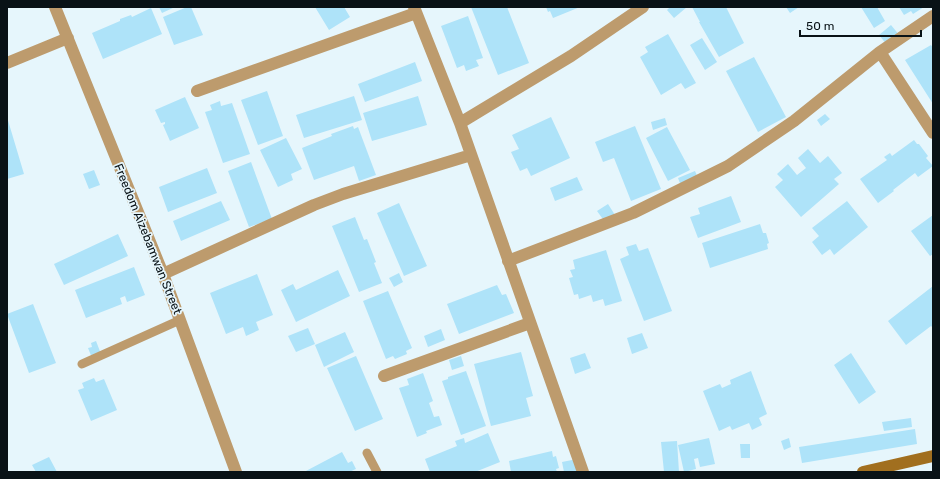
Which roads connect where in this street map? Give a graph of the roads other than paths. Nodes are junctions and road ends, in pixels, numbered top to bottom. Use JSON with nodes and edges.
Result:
{"nodes":[{"id":1,"x":55,"y":7,"type":"edge"},
{"id":2,"x":643,"y":7,"type":"edge"},
{"id":3,"x":415,"y":10,"type":"edge"},
{"id":4,"x":933,"y":16,"type":"edge"},
{"id":5,"x":68,"y":38,"type":"junction"},
{"id":6,"x":880,"y":52,"type":"junction"},
{"id":7,"x":7,"y":63,"type":"edge"},
{"id":8,"x":198,"y":91,"type":"dead end"},
{"id":9,"x":460,"y":123,"type":"junction"},
{"id":10,"x":933,"y":133,"type":"edge"},
{"id":11,"x":471,"y":155,"type":"junction"},
{"id":12,"x":508,"y":261,"type":"junction"},
{"id":13,"x":163,"y":274,"type":"junction"},
{"id":14,"x":180,"y":320,"type":"junction"},
{"id":15,"x":530,"y":323,"type":"junction"},
{"id":16,"x":82,"y":364,"type":"dead end"},
{"id":17,"x":384,"y":376,"type":"dead end"},
{"id":18,"x":367,"y":453,"type":"dead end"},
{"id":19,"x":933,"y":456,"type":"edge"},
{"id":20,"x":236,"y":472,"type":"edge"},
{"id":21,"x":376,"y":472,"type":"edge"},
{"id":22,"x":583,"y":472,"type":"edge"},
{"id":23,"x":863,"y":472,"type":"edge"}],
"edges":[{"from":1,"to":5,"type":"street","name":"Freedom Aizebamwan Street"},
{"from":2,"to":9,"type":"street"},
{"from":3,"to":8,"type":"street"},
{"from":3,"to":9,"type":"street"},
{"from":4,"to":6,"type":"street"},
{"from":5,"to":7,"type":"street"},
{"from":5,"to":13,"type":"street","name":"Freedom Aizebamwan Street"},
{"from":6,"to":10,"type":"street"},
{"from":6,"to":12,"type":"street"},
{"from":9,"to":11,"type":"street"},
{"from":11,"to":12,"type":"street"},
{"from":11,"to":13,"type":"street"},
{"from":12,"to":15,"type":"street"},
{"from":13,"to":14,"type":"street","name":"Freedom Aizebamwan Street"},
{"from":14,"to":16,"type":"lane"},
{"from":14,"to":20,"type":"street","name":"Freedom Aizebamwan Street"},
{"from":15,"to":17,"type":"street"},
{"from":15,"to":22,"type":"street"},
{"from":18,"to":21,"type":"lane"},
{"from":19,"to":23,"type":"street"}]}
